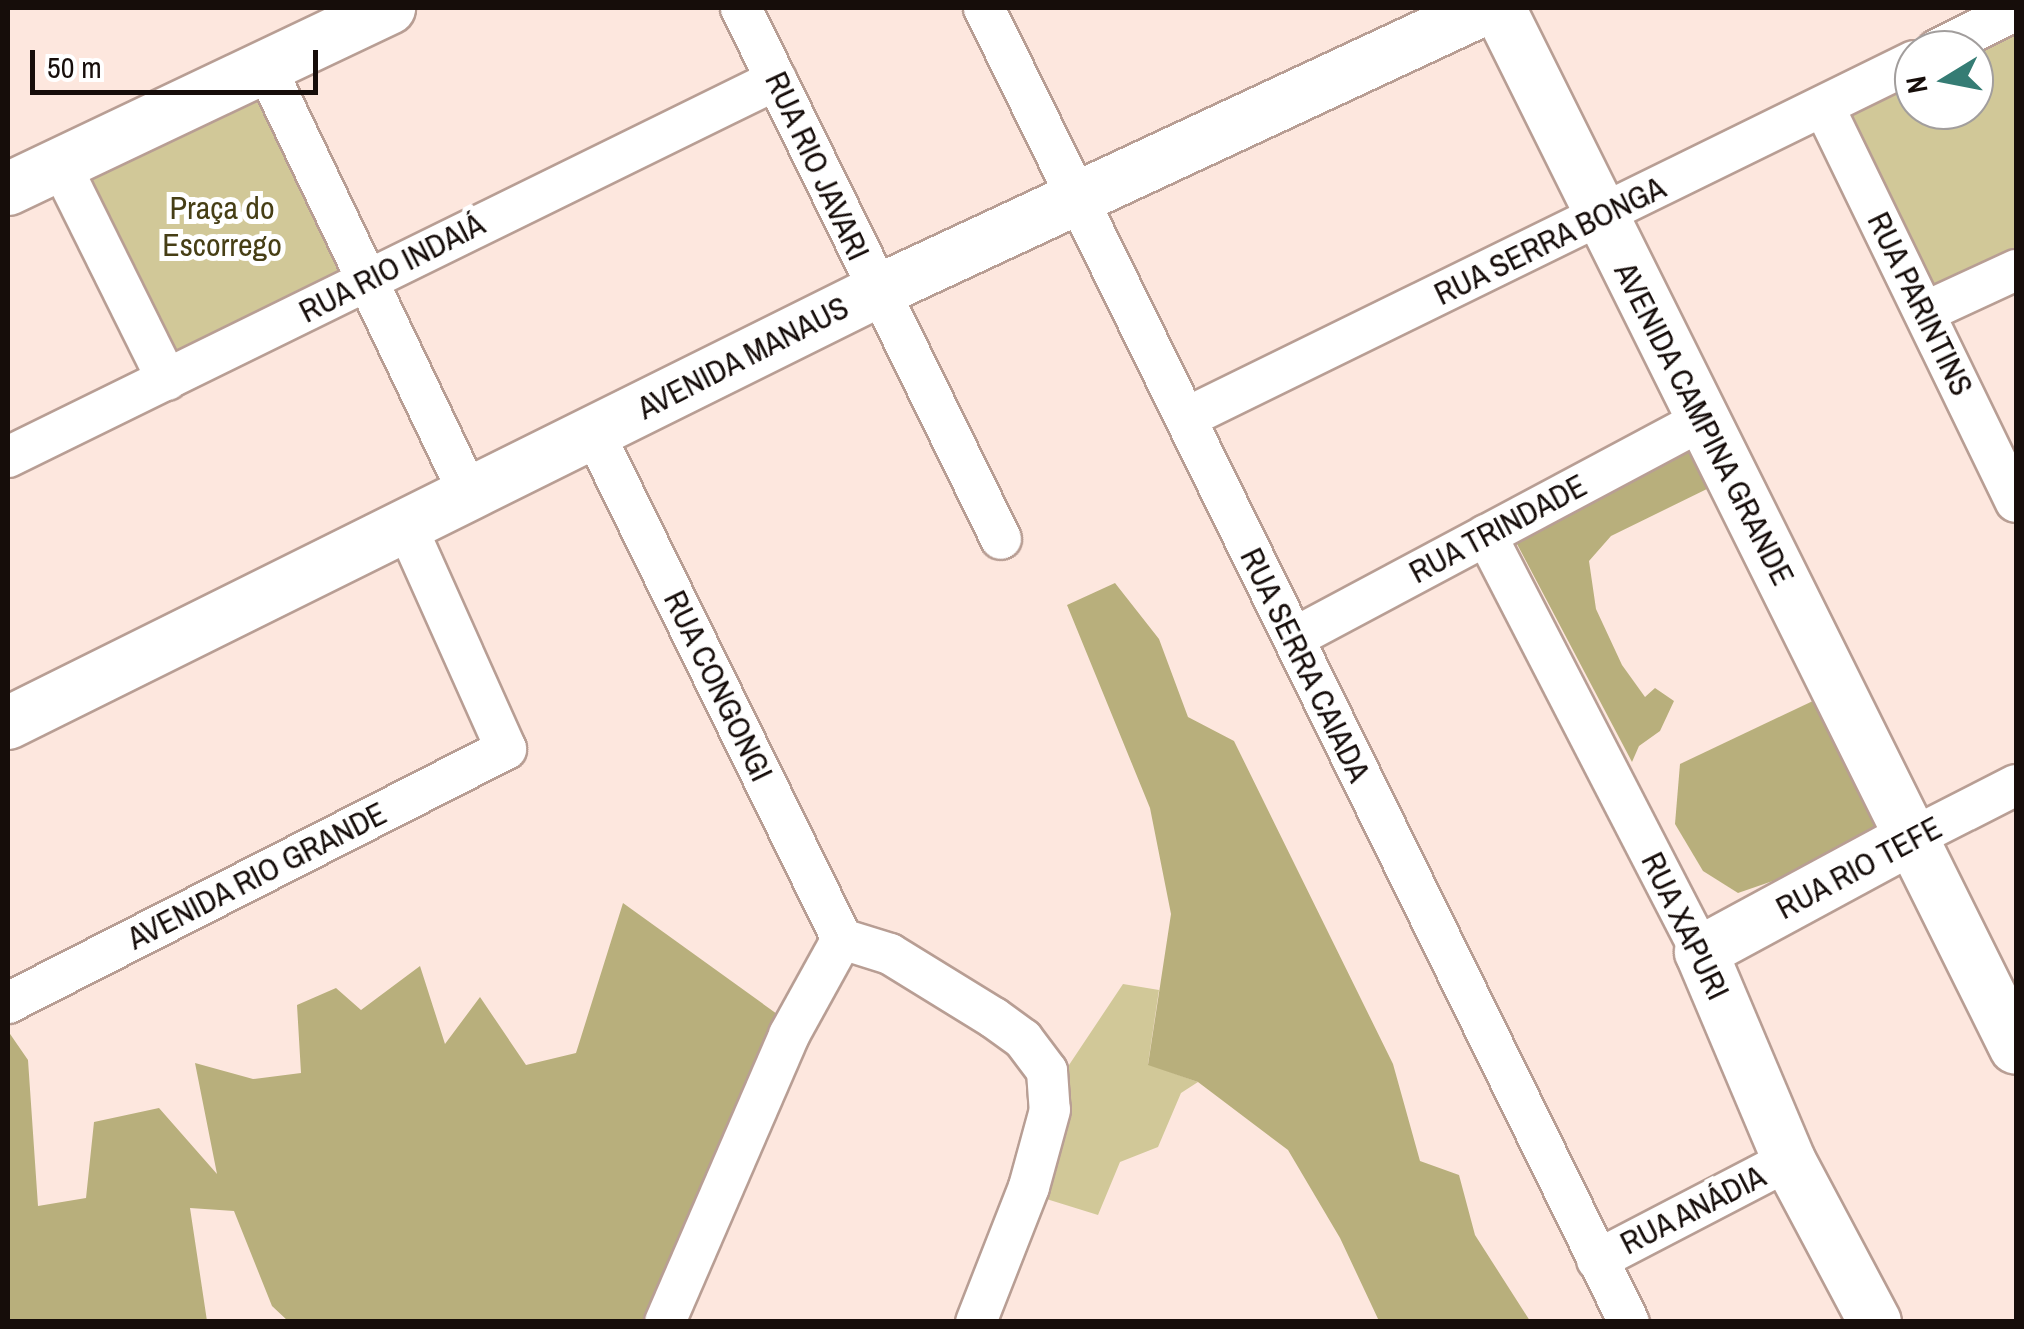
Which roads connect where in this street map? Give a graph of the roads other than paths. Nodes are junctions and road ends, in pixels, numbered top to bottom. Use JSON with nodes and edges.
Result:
{"nodes":[{"id":1,"x":388,"y":8,"type":"edge"},
{"id":2,"x":742,"y":8,"type":"edge"},
{"id":3,"x":984,"y":8,"type":"edge"},
{"id":4,"x":1486,"y":8,"type":"edge"},
{"id":5,"x":1499,"y":8,"type":"edge"},
{"id":6,"x":2016,"y":10,"type":"edge"},
{"id":7,"x":1976,"y":30,"type":"edge"},
{"id":8,"x":265,"y":66,"type":"junction"},
{"id":9,"x":1894,"y":71,"type":"edge"},
{"id":10,"x":776,"y":80,"type":"junction"},
{"id":11,"x":1824,"y":106,"type":"junction"},
{"id":12,"x":60,"y":164,"type":"junction"},
{"id":13,"x":8,"y":189,"type":"edge"},
{"id":14,"x":1077,"y":196,"type":"junction"},
{"id":15,"x":1601,"y":217,"type":"junction"},
{"id":16,"x":2016,"y":270,"type":"edge"},
{"id":17,"x":366,"y":282,"type":"junction"},
{"id":18,"x":876,"y":292,"type":"junction"},
{"id":19,"x":1925,"y":312,"type":"junction"},
{"id":20,"x":167,"y":380,"type":"junction"},
{"id":21,"x":1186,"y":418,"type":"junction"},
{"id":22,"x":1703,"y":420,"type":"junction"},
{"id":23,"x":594,"y":433,"type":"junction"},
{"id":24,"x":8,"y":457,"type":"edge"},
{"id":25,"x":470,"y":496,"type":"junction"},
{"id":26,"x":2016,"y":502,"type":"edge"},
{"id":27,"x":407,"y":528,"type":"junction"},
{"id":28,"x":1486,"y":535,"type":"junction"},
{"id":29,"x":1001,"y":539,"type":"dead end"},
{"id":30,"x":1294,"y":638,"type":"junction"},
{"id":31,"x":8,"y":723,"type":"edge"},
{"id":32,"x":2016,"y":786,"type":"edge"},
{"id":33,"x":1912,"y":838,"type":"junction"},
{"id":34,"x":842,"y":940,"type":"junction"},
{"id":35,"x":1701,"y":952,"type":"junction"},
{"id":36,"x":8,"y":1004,"type":"edge"},
{"id":37,"x":2016,"y":1048,"type":"edge"},
{"id":38,"x":1789,"y":1160,"type":"junction"},
{"id":39,"x":1597,"y":1260,"type":"junction"},
{"id":40,"x":665,"y":1322,"type":"edge"},
{"id":41,"x":976,"y":1322,"type":"edge"},
{"id":42,"x":1629,"y":1322,"type":"edge"},
{"id":43,"x":1875,"y":1322,"type":"edge"}],
"edges":[{"from":1,"to":8,"type":"main road"},
{"from":2,"to":10,"type":"street","name":"RUA RIO JAVARI"},
{"from":3,"to":14,"type":"street","name":"RUA SERRA CAIADA"},
{"from":4,"to":14,"type":"main road","name":"AVENIDA MANAUS"},
{"from":5,"to":15,"type":"main road","name":"AVENIDA CAMPINA GRANDE"},
{"from":6,"to":7,"type":"street"},
{"from":8,"to":12,"type":"main road"},
{"from":8,"to":17,"type":"street"},
{"from":9,"to":11,"type":"street","name":"RUA SERRA BONGA"},
{"from":10,"to":17,"type":"street","name":"RUA RIO INDAIÁ"},
{"from":10,"to":18,"type":"street","name":"RUA RIO JAVARI"},
{"from":11,"to":15,"type":"street","name":"RUA SERRA BONGA"},
{"from":11,"to":19,"type":"street","name":"RUA PARINTINS"},
{"from":12,"to":13,"type":"main road"},
{"from":12,"to":20,"type":"street"},
{"from":14,"to":18,"type":"main road","name":"AVENIDA MANAUS"},
{"from":14,"to":21,"type":"street","name":"RUA SERRA CAIADA"},
{"from":15,"to":21,"type":"street","name":"RUA SERRA BONGA"},
{"from":15,"to":22,"type":"main road","name":"AVENIDA CAMPINA GRANDE"},
{"from":16,"to":19,"type":"street"},
{"from":17,"to":20,"type":"street","name":"RUA RIO INDAIÁ"},
{"from":17,"to":25,"type":"street"},
{"from":18,"to":23,"type":"main road","name":"AVENIDA MANAUS"},
{"from":18,"to":29,"type":"street","name":"RUA RIO JAVARI"},
{"from":19,"to":26,"type":"street","name":"RUA PARINTINS"},
{"from":20,"to":24,"type":"street","name":"RUA RIO INDAIÁ"},
{"from":21,"to":30,"type":"street","name":"RUA SERRA CAIADA"},
{"from":22,"to":28,"type":"street","name":"RUA TRINDADE"},
{"from":22,"to":33,"type":"main road","name":"AVENIDA CAMPINA GRANDE"},
{"from":23,"to":25,"type":"main road","name":"AVENIDA MANAUS"},
{"from":23,"to":34,"type":"street","name":"RUA CONGONGI"},
{"from":25,"to":27,"type":"main road","name":"AVENIDA MANAUS"},
{"from":27,"to":31,"type":"main road","name":"AVENIDA MANAUS"},
{"from":27,"to":36,"type":"street","name":"AVENIDA RIO GRANDE"},
{"from":28,"to":30,"type":"street","name":"RUA TRINDADE"},
{"from":28,"to":35,"type":"street","name":"RUA XAPURI"},
{"from":30,"to":39,"type":"street","name":"RUA SERRA CAIADA"},
{"from":32,"to":33,"type":"street","name":"RUA RIO TEFE"},
{"from":33,"to":35,"type":"main road","name":"RUA RIO TEFE"},
{"from":33,"to":37,"type":"main road","name":"AVENIDA CAMPINA GRANDE"},
{"from":34,"to":40,"type":"street"},
{"from":34,"to":41,"type":"street"},
{"from":35,"to":38,"type":"main road","name":"RUA XAPURI"},
{"from":38,"to":39,"type":"street","name":"RUA ANÁDIA"},
{"from":38,"to":43,"type":"main road","name":"RUA XAPURI"},
{"from":39,"to":42,"type":"street","name":"RUA SERRA CAIADA"}]}
